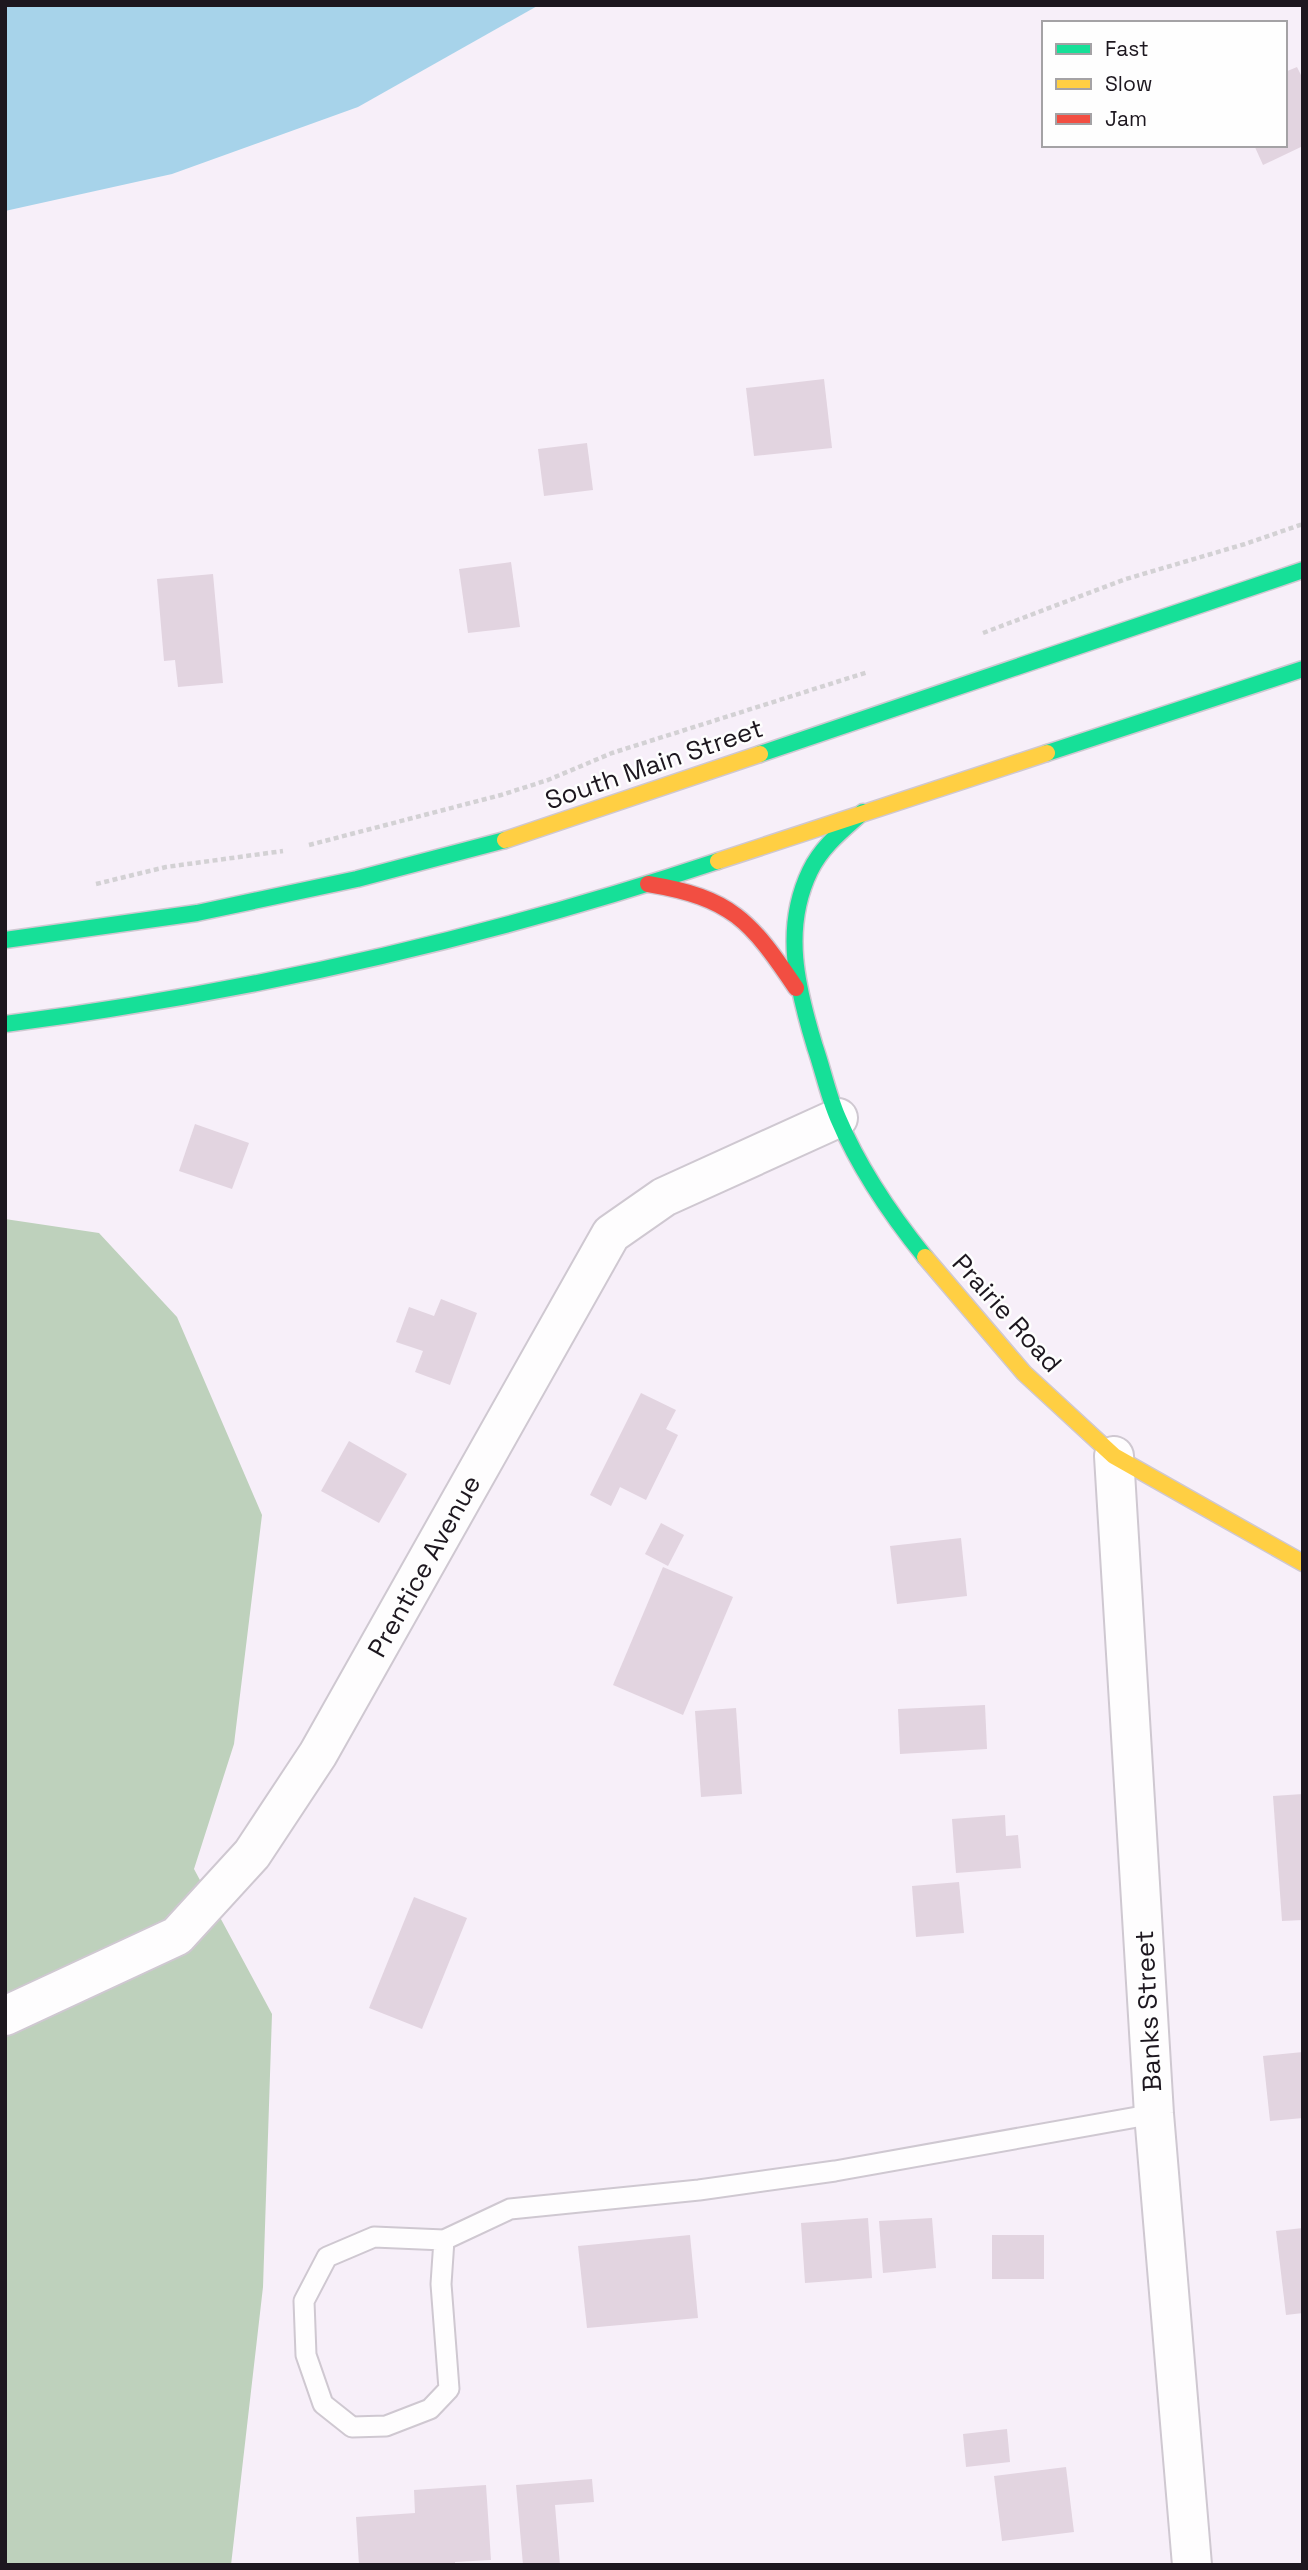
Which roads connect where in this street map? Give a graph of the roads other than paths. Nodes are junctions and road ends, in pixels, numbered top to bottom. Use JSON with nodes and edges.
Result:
{"nodes":[{"id":1,"x":1303,"y":570,"type":"edge"},
{"id":2,"x":1303,"y":670,"type":"edge"},
{"id":3,"x":863,"y":812,"type":"junction"},
{"id":4,"x":648,"y":884,"type":"junction"},
{"id":5,"x":5,"y":940,"type":"edge"},
{"id":6,"x":797,"y":989,"type":"junction"},
{"id":7,"x":5,"y":1024,"type":"edge"},
{"id":8,"x":838,"y":1118,"type":"junction"},
{"id":9,"x":1114,"y":1456,"type":"junction"},
{"id":10,"x":1303,"y":1563,"type":"edge"},
{"id":11,"x":5,"y":2016,"type":"edge"},
{"id":12,"x":1154,"y":2114,"type":"junction"},
{"id":13,"x":444,"y":2240,"type":"junction"},
{"id":14,"x":1192,"y":2565,"type":"edge"}],
"edges":[{"from":1,"to":5,"type":"main road","name":"South Main Street"},
{"from":2,"to":3,"type":"main road"},
{"from":3,"to":4,"type":"main road"},
{"from":3,"to":6,"type":"main road","name":"Prairie Road"},
{"from":4,"to":6,"type":"main road","name":"Prairie Road"},
{"from":4,"to":7,"type":"main road"},
{"from":6,"to":8,"type":"main road","name":"Prairie Road"},
{"from":8,"to":9,"type":"main road","name":"Prairie Road"},
{"from":8,"to":11,"type":"street","name":"Prentice Avenue"},
{"from":9,"to":10,"type":"main road","name":"Prairie Road"},
{"from":9,"to":12,"type":"street","name":"Banks Street"},
{"from":12,"to":13,"type":"lane"},
{"from":12,"to":14,"type":"street","name":"Banks Street"},
{"from":13,"to":13,"type":"lane"}]}
